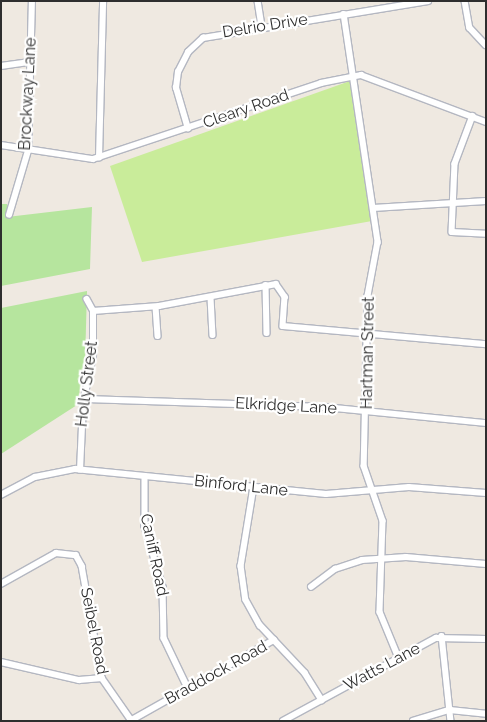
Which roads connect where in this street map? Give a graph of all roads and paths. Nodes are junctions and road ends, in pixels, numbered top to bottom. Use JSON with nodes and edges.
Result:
{"nodes":[{"id":1,"x":32,"y":1,"type":"edge"},
{"id":2,"x":103,"y":1,"type":"edge"},
{"id":3,"x":258,"y":1,"type":"edge"},
{"id":4,"x":428,"y":1,"type":"edge"},
{"id":5,"x":465,"y":1,"type":"edge"},
{"id":6,"x":407,"y":3,"type":"edge"},
{"id":7,"x":344,"y":14,"type":"junction"},
{"id":8,"x":262,"y":26,"type":"junction"},
{"id":9,"x":486,"y":46,"type":"edge"},
{"id":10,"x":30,"y":62,"type":"junction"},
{"id":11,"x":1,"y":66,"type":"edge"},
{"id":12,"x":353,"y":76,"type":"junction"},
{"id":13,"x":473,"y":116,"type":"junction"},
{"id":14,"x":486,"y":122,"type":"edge"},
{"id":15,"x":188,"y":129,"type":"junction"},
{"id":16,"x":1,"y":145,"type":"edge"},
{"id":17,"x":28,"y":151,"type":"junction"},
{"id":18,"x":99,"y":158,"type":"junction"},
{"id":19,"x":456,"y":201,"type":"junction"},
{"id":20,"x":486,"y":201,"type":"edge"},
{"id":21,"x":373,"y":208,"type":"junction"},
{"id":22,"x":9,"y":215,"type":"dead end"},
{"id":23,"x":486,"y":234,"type":"edge"},
{"id":24,"x":266,"y":285,"type":"junction"},
{"id":25,"x":211,"y":298,"type":"junction"},
{"id":26,"x":87,"y":300,"type":"dead end"},
{"id":27,"x":156,"y":307,"type":"junction"},
{"id":28,"x":93,"y":311,"type":"junction"},
{"id":29,"x":368,"y":332,"type":"junction"},
{"id":30,"x":267,"y":333,"type":"dead end"},
{"id":31,"x":213,"y":335,"type":"dead end"},
{"id":32,"x":158,"y":336,"type":"dead end"},
{"id":33,"x":486,"y":344,"type":"edge"},
{"id":34,"x":86,"y":399,"type":"junction"},
{"id":35,"x":368,"y":411,"type":"junction"},
{"id":36,"x":486,"y":423,"type":"edge"},
{"id":37,"x":80,"y":470,"type":"junction"},
{"id":38,"x":145,"y":476,"type":"junction"},
{"id":39,"x":254,"y":487,"type":"junction"},
{"id":40,"x":373,"y":490,"type":"junction"},
{"id":41,"x":486,"y":493,"type":"edge"},
{"id":42,"x":1,"y":495,"type":"edge"},
{"id":43,"x":383,"y":558,"type":"junction"},
{"id":44,"x":486,"y":564,"type":"edge"},
{"id":45,"x":1,"y":584,"type":"edge"},
{"id":46,"x":311,"y":587,"type":"dead end"},
{"id":47,"x":442,"y":636,"type":"junction"},
{"id":48,"x":486,"y":639,"type":"edge"},
{"id":49,"x":274,"y":640,"type":"junction"},
{"id":50,"x":399,"y":658,"type":"junction"},
{"id":51,"x":1,"y":662,"type":"edge"},
{"id":52,"x":102,"y":678,"type":"junction"},
{"id":53,"x":188,"y":688,"type":"junction"},
{"id":54,"x":322,"y":700,"type":"junction"},
{"id":55,"x":450,"y":710,"type":"junction"},
{"id":56,"x":486,"y":714,"type":"edge"},
{"id":57,"x":132,"y":721,"type":"edge"},
{"id":58,"x":283,"y":721,"type":"edge"},
{"id":59,"x":413,"y":721,"type":"edge"},
{"id":60,"x":451,"y":721,"type":"edge"}],
"edges":[{"from":1,"to":10,"type":"street","name":"Brockway Lane"},
{"from":2,"to":18,"type":"street"},
{"from":3,"to":8,"type":"street"},
{"from":4,"to":6,"type":"street","name":"Delrio Drive"},
{"from":5,"to":9,"type":"street"},
{"from":6,"to":7,"type":"street","name":"Delrio Drive"},
{"from":7,"to":8,"type":"street","name":"Delrio Drive"},
{"from":7,"to":12,"type":"street","name":"Hartman Street"},
{"from":8,"to":15,"type":"street","name":"Delrio Drive"},
{"from":10,"to":11,"type":"street"},
{"from":10,"to":17,"type":"street","name":"Brockway Lane"},
{"from":12,"to":13,"type":"street","name":"Cleary Road"},
{"from":12,"to":15,"type":"street","name":"Cleary Road"},
{"from":12,"to":21,"type":"street","name":"Hartman Street"},
{"from":13,"to":14,"type":"street","name":"Cleary Road"},
{"from":13,"to":19,"type":"street"},
{"from":15,"to":18,"type":"street","name":"Cleary Road"},
{"from":16,"to":17,"type":"street","name":"Cleary Road"},
{"from":17,"to":18,"type":"street","name":"Cleary Road"},
{"from":17,"to":22,"type":"street","name":"Brockway Lane"},
{"from":19,"to":20,"type":"street"},
{"from":19,"to":21,"type":"street"},
{"from":19,"to":23,"type":"street"},
{"from":21,"to":29,"type":"street","name":"Hartman Street"},
{"from":24,"to":25,"type":"street"},
{"from":24,"to":29,"type":"street"},
{"from":24,"to":30,"type":"street"},
{"from":25,"to":27,"type":"street"},
{"from":25,"to":31,"type":"street"},
{"from":26,"to":28,"type":"street"},
{"from":27,"to":28,"type":"street"},
{"from":27,"to":32,"type":"street"},
{"from":28,"to":34,"type":"street","name":"Holly Street"},
{"from":29,"to":33,"type":"street"},
{"from":29,"to":35,"type":"street","name":"Hartman Street"},
{"from":34,"to":35,"type":"street","name":"Elkridge Lane"},
{"from":34,"to":37,"type":"street","name":"Holly Street"},
{"from":35,"to":36,"type":"street","name":"Elkridge Lane"},
{"from":35,"to":40,"type":"street","name":"Hartman Street"},
{"from":37,"to":38,"type":"street","name":"Binford Lane"},
{"from":37,"to":42,"type":"street","name":"Binford Lane"},
{"from":38,"to":39,"type":"street","name":"Binford Lane"},
{"from":38,"to":53,"type":"street","name":"Caniff Road"},
{"from":39,"to":40,"type":"street","name":"Binford Lane"},
{"from":39,"to":49,"type":"street"},
{"from":40,"to":41,"type":"street","name":"Binford Lane"},
{"from":40,"to":43,"type":"street","name":"Hartman Street"},
{"from":43,"to":44,"type":"street"},
{"from":43,"to":46,"type":"street"},
{"from":43,"to":50,"type":"street","name":"Hartman Street"},
{"from":45,"to":52,"type":"street","name":"Seibel Road"},
{"from":47,"to":48,"type":"street"},
{"from":47,"to":50,"type":"street","name":"Watts Lane"},
{"from":47,"to":55,"type":"street"},
{"from":49,"to":53,"type":"street","name":"Braddock Road"},
{"from":49,"to":54,"type":"street"},
{"from":50,"to":54,"type":"street","name":"Watts Lane"},
{"from":51,"to":52,"type":"street"},
{"from":52,"to":57,"type":"street","name":"Seibel Road"},
{"from":53,"to":57,"type":"street","name":"Braddock Road"},
{"from":54,"to":58,"type":"street","name":"Watts Lane"},
{"from":55,"to":56,"type":"street"},
{"from":55,"to":59,"type":"street"},
{"from":55,"to":60,"type":"street"}]}
